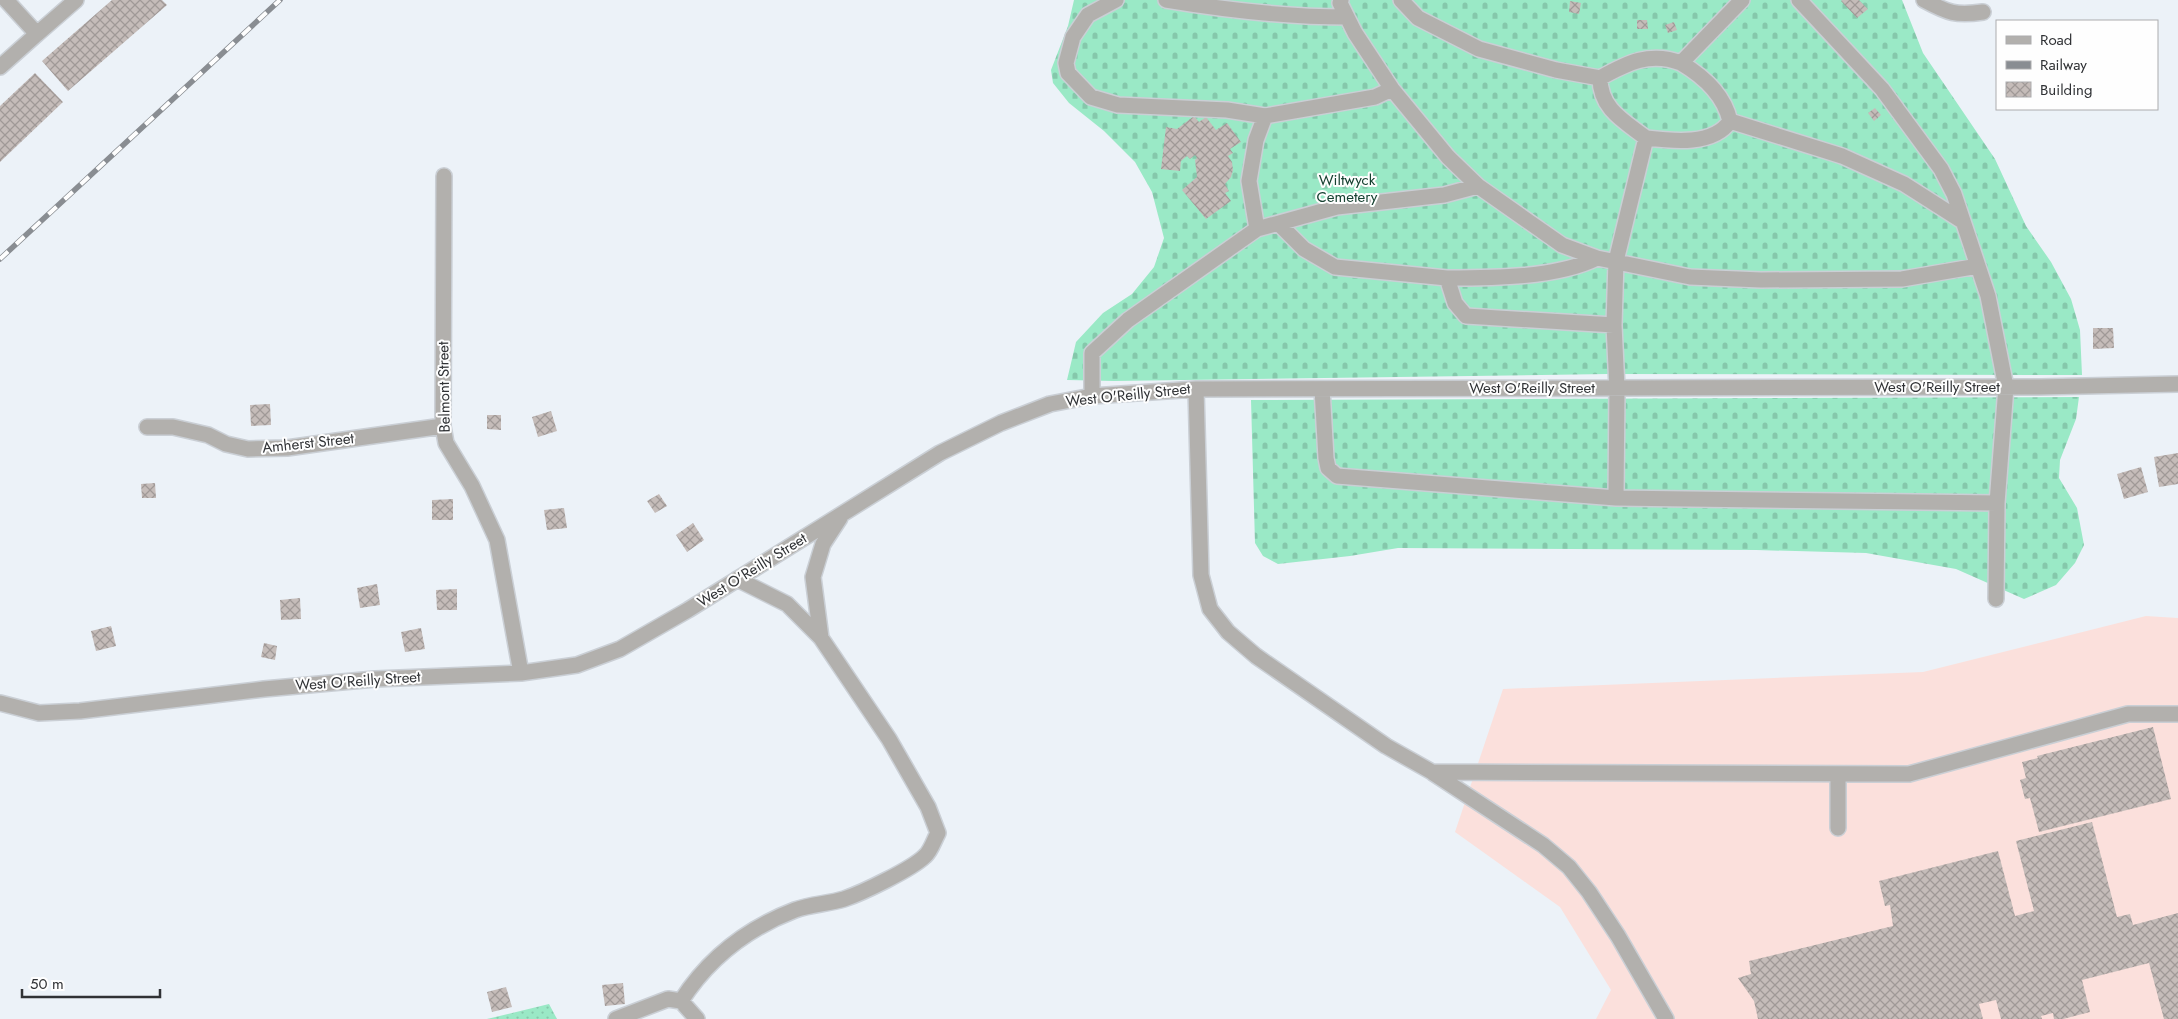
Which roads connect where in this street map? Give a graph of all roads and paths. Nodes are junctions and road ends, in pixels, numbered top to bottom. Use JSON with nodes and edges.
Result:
{"nodes":[{"id":1,"x":6,"y":0,"type":"edge"},
{"id":2,"x":76,"y":0,"type":"edge"},
{"id":3,"x":1116,"y":0,"type":"edge"},
{"id":4,"x":1166,"y":0,"type":"edge"},
{"id":5,"x":1340,"y":0,"type":"edge"},
{"id":6,"x":1401,"y":0,"type":"edge"},
{"id":7,"x":1742,"y":0,"type":"edge"},
{"id":8,"x":1799,"y":0,"type":"edge"},
{"id":9,"x":1924,"y":0,"type":"edge"},
{"id":10,"x":1983,"y":12,"type":"dead end"},
{"id":11,"x":1347,"y":17,"type":"junction"},
{"id":12,"x":37,"y":34,"type":"junction"},
{"id":13,"x":1680,"y":63,"type":"junction"},
{"id":14,"x":0,"y":67,"type":"edge"},
{"id":15,"x":1600,"y":78,"type":"junction"},
{"id":16,"x":1392,"y":89,"type":"junction"},
{"id":17,"x":1264,"y":116,"type":"junction"},
{"id":18,"x":1730,"y":121,"type":"junction"},
{"id":19,"x":1646,"y":138,"type":"junction"},
{"id":20,"x":444,"y":176,"type":"dead end"},
{"id":21,"x":1478,"y":186,"type":"junction"},
{"id":22,"x":1962,"y":220,"type":"junction"},
{"id":23,"x":1279,"y":224,"type":"junction"},
{"id":24,"x":1257,"y":229,"type":"junction"},
{"id":25,"x":1597,"y":258,"type":"junction"},
{"id":26,"x":1616,"y":261,"type":"junction"},
{"id":27,"x":1978,"y":266,"type":"junction"},
{"id":28,"x":1447,"y":278,"type":"junction"},
{"id":29,"x":1614,"y":325,"type":"junction"},
{"id":30,"x":2178,"y":384,"type":"edge"},
{"id":31,"x":2006,"y":387,"type":"junction"},
{"id":32,"x":1196,"y":388,"type":"junction"},
{"id":33,"x":1617,"y":388,"type":"junction"},
{"id":34,"x":1322,"y":389,"type":"junction"},
{"id":35,"x":1092,"y":396,"type":"junction"},
{"id":36,"x":443,"y":426,"type":"junction"},
{"id":37,"x":147,"y":427,"type":"dead end"},
{"id":38,"x":1616,"y":498,"type":"junction"},
{"id":39,"x":1997,"y":503,"type":"junction"},
{"id":40,"x":844,"y":513,"type":"junction"},
{"id":41,"x":737,"y":579,"type":"junction"},
{"id":42,"x":1996,"y":599,"type":"dead end"},
{"id":43,"x":821,"y":638,"type":"junction"},
{"id":44,"x":521,"y":673,"type":"junction"},
{"id":45,"x":0,"y":703,"type":"edge"},
{"id":46,"x":2178,"y":714,"type":"edge"},
{"id":47,"x":1432,"y":772,"type":"junction"},
{"id":48,"x":1838,"y":774,"type":"junction"},
{"id":49,"x":1838,"y":828,"type":"dead end"},
{"id":50,"x":681,"y":1001,"type":"junction"},
{"id":51,"x":616,"y":1019,"type":"edge"},
{"id":52,"x":696,"y":1019,"type":"edge"},
{"id":53,"x":1666,"y":1019,"type":"edge"}],
"edges":[{"from":1,"to":12,"type":"street"},
{"from":2,"to":12,"type":"street"},
{"from":3,"to":17,"type":"street"},
{"from":4,"to":11,"type":"street"},
{"from":5,"to":11,"type":"street"},
{"from":6,"to":15,"type":"street"},
{"from":7,"to":13,"type":"street"},
{"from":8,"to":22,"type":"street"},
{"from":9,"to":10,"type":"street"},
{"from":11,"to":16,"type":"street"},
{"from":12,"to":14,"type":"street"},
{"from":13,"to":15,"type":"street"},
{"from":13,"to":18,"type":"street"},
{"from":15,"to":19,"type":"street"},
{"from":16,"to":17,"type":"street"},
{"from":16,"to":21,"type":"street"},
{"from":17,"to":24,"type":"street"},
{"from":18,"to":19,"type":"street"},
{"from":18,"to":22,"type":"street"},
{"from":19,"to":26,"type":"street"},
{"from":20,"to":36,"type":"street","name":"Belmont Street"},
{"from":21,"to":23,"type":"street"},
{"from":21,"to":25,"type":"street"},
{"from":22,"to":27,"type":"street"},
{"from":23,"to":24,"type":"street"},
{"from":23,"to":28,"type":"street"},
{"from":24,"to":35,"type":"street"},
{"from":25,"to":26,"type":"street"},
{"from":25,"to":28,"type":"street"},
{"from":26,"to":27,"type":"street"},
{"from":26,"to":29,"type":"street"},
{"from":27,"to":31,"type":"street"},
{"from":28,"to":29,"type":"street"},
{"from":29,"to":33,"type":"street"},
{"from":30,"to":31,"type":"street","name":"West O'Reilly Street"},
{"from":31,"to":33,"type":"street","name":"West O'Reilly Street"},
{"from":31,"to":39,"type":"street"},
{"from":32,"to":34,"type":"street","name":"West O'Reilly Street"},
{"from":32,"to":35,"type":"street","name":"West O'Reilly Street"},
{"from":32,"to":47,"type":"street"},
{"from":33,"to":34,"type":"street","name":"West O'Reilly Street"},
{"from":33,"to":38,"type":"street"},
{"from":34,"to":38,"type":"street"},
{"from":35,"to":40,"type":"street","name":"West O'Reilly Street"},
{"from":36,"to":37,"type":"street","name":"Amherst Street"},
{"from":36,"to":44,"type":"street","name":"Belmont Street"},
{"from":38,"to":39,"type":"street"},
{"from":39,"to":42,"type":"street"},
{"from":40,"to":41,"type":"street","name":"West O'Reilly Street"},
{"from":40,"to":43,"type":"street"},
{"from":41,"to":43,"type":"street"},
{"from":41,"to":44,"type":"street","name":"West O'Reilly Street"},
{"from":43,"to":50,"type":"street"},
{"from":44,"to":45,"type":"street","name":"West O'Reilly Street"},
{"from":46,"to":48,"type":"street"},
{"from":47,"to":48,"type":"street"},
{"from":47,"to":53,"type":"street"},
{"from":48,"to":49,"type":"street"},
{"from":50,"to":51,"type":"street"},
{"from":50,"to":52,"type":"street"}]}
